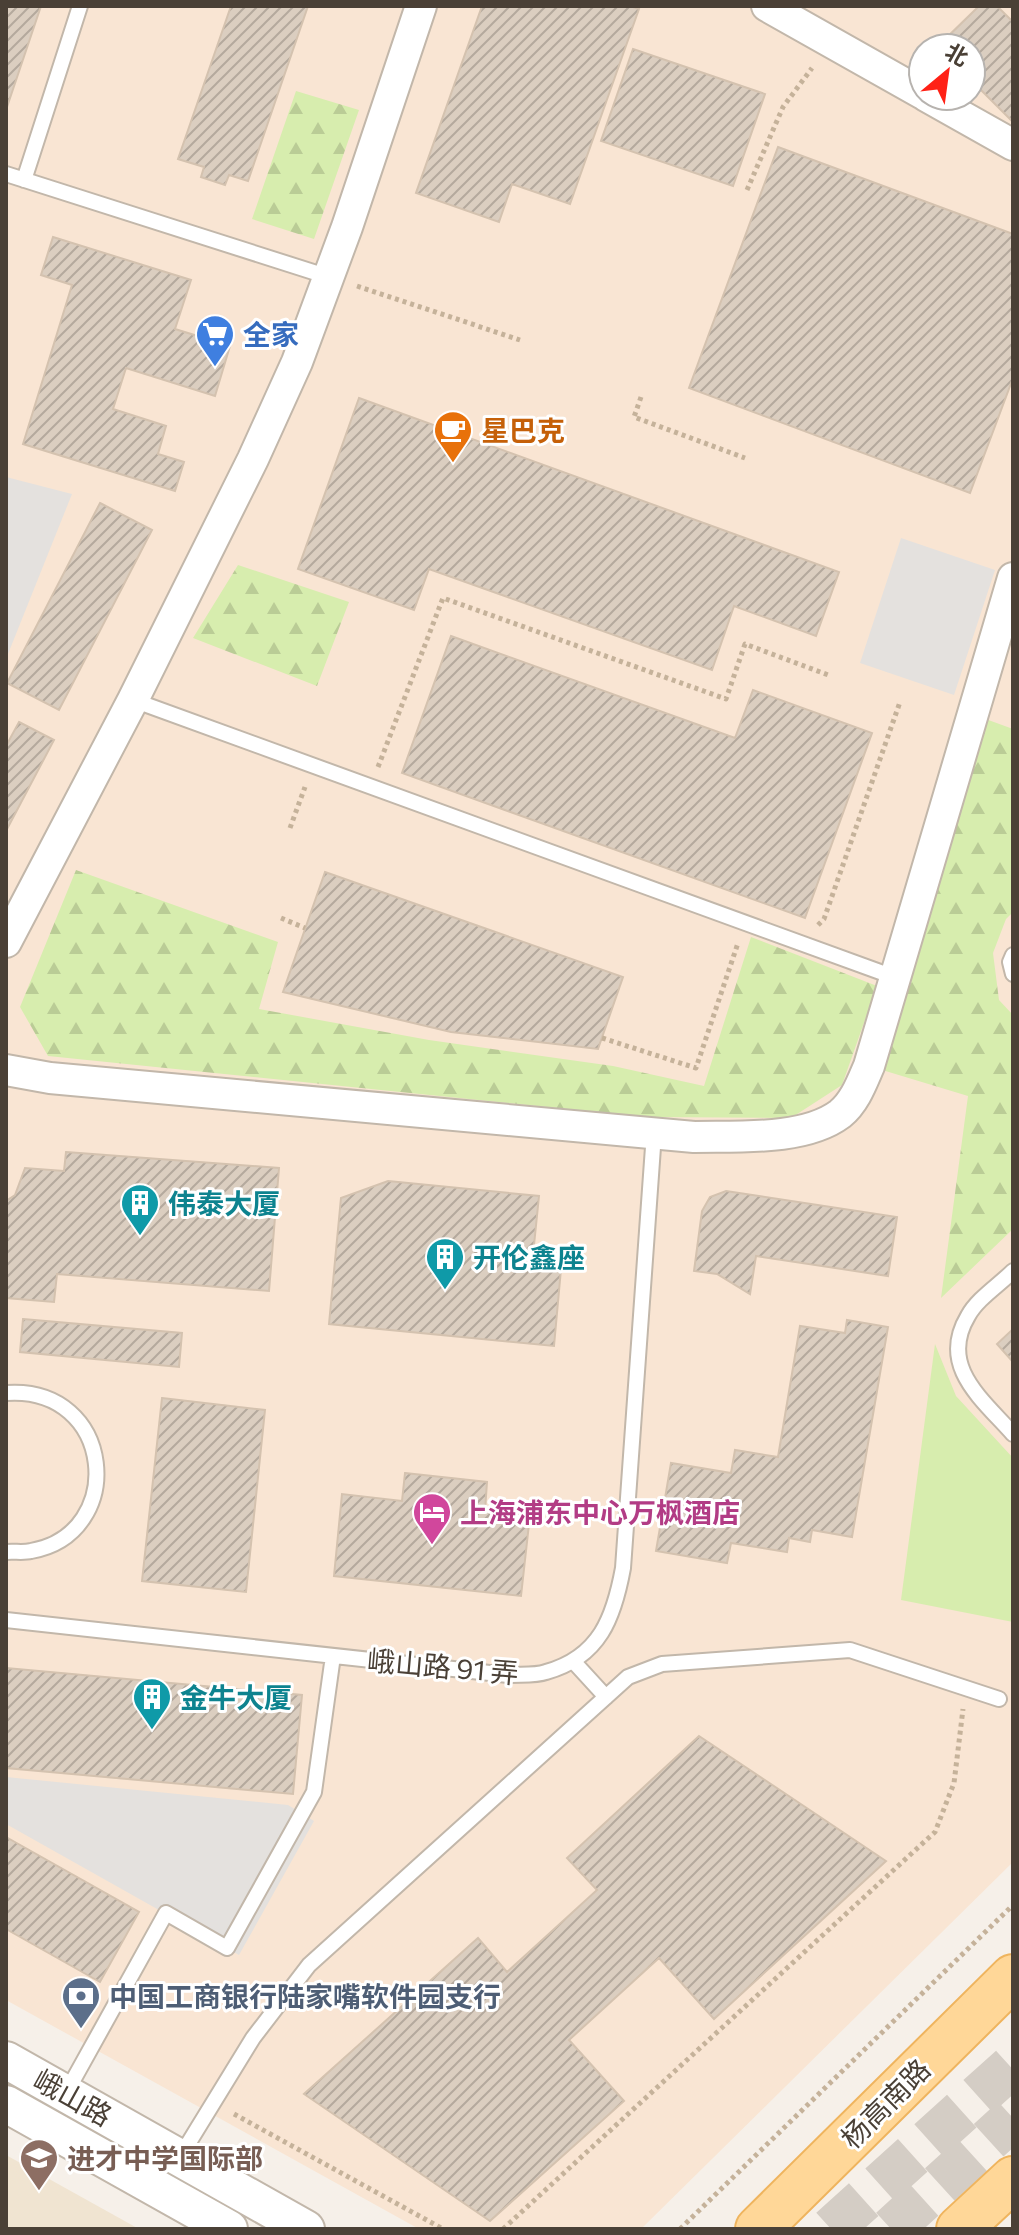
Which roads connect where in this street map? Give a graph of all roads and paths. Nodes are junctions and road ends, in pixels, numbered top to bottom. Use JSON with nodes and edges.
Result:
{"nodes":[{"id":1,"x":80,"y":6,"type":"edge"},
{"id":2,"x":421,"y":6,"type":"edge"},
{"id":3,"x":767,"y":6,"type":"edge"},
{"id":4,"x":831,"y":42,"type":"junction"},
{"id":5,"x":907,"y":85,"type":"edge"},
{"id":6,"x":955,"y":112,"type":"edge"},
{"id":7,"x":1013,"y":145,"type":"edge"},
{"id":8,"x":6,"y":174,"type":"edge"},
{"id":9,"x":24,"y":180,"type":"junction"},
{"id":10,"x":747,"y":190,"type":"dead end"},
{"id":11,"x":329,"y":277,"type":"junction"},
{"id":12,"x":520,"y":340,"type":"dead end"},
{"id":13,"x":641,"y":397,"type":"dead end"},
{"id":14,"x":745,"y":458,"type":"dead end"},
{"id":15,"x":1013,"y":578,"type":"edge"},
{"id":16,"x":831,"y":676,"type":"dead end"},
{"id":17,"x":133,"y":700,"type":"junction"},
{"id":18,"x":900,"y":702,"type":"dead end"},
{"id":19,"x":314,"y":766,"type":"junction"},
{"id":20,"x":370,"y":787,"type":"junction"},
{"id":21,"x":290,"y":828,"type":"dead end"},
{"id":22,"x":281,"y":918,"type":"dead end"},
{"id":23,"x":745,"y":923,"type":"junction"},
{"id":24,"x":305,"y":928,"type":"dead end"},
{"id":25,"x":6,"y":942,"type":"edge"},
{"id":26,"x":801,"y":944,"type":"junction"},
{"id":27,"x":1013,"y":955,"type":"edge"},
{"id":28,"x":1013,"y":974,"type":"edge"},
{"id":29,"x":894,"y":977,"type":"junction"},
{"id":30,"x":602,"y":1038,"type":"dead end"},
{"id":31,"x":6,"y":1070,"type":"edge"},
{"id":32,"x":654,"y":1133,"type":"junction"},
{"id":33,"x":1013,"y":1271,"type":"edge"},
{"id":34,"x":6,"y":1393,"type":"edge"},
{"id":35,"x":1013,"y":1434,"type":"edge"},
{"id":36,"x":6,"y":1552,"type":"edge"},
{"id":37,"x":6,"y":1620,"type":"edge"},
{"id":38,"x":333,"y":1656,"type":"junction"},
{"id":39,"x":573,"y":1661,"type":"junction"},
{"id":40,"x":965,"y":1688,"type":"junction"},
{"id":41,"x":606,"y":1697,"type":"junction"},
{"id":42,"x":999,"y":1699,"type":"dead end"},
{"id":43,"x":1013,"y":1905,"type":"edge"},
{"id":44,"x":1013,"y":1977,"type":"edge"},
{"id":45,"x":6,"y":2060,"type":"edge"},
{"id":46,"x":66,"y":2094,"type":"junction"},
{"id":47,"x":213,"y":2102,"type":"junction"},
{"id":48,"x":6,"y":2104,"type":"edge"},
{"id":49,"x":180,"y":2157,"type":"junction"},
{"id":50,"x":1013,"y":2179,"type":"edge"},
{"id":51,"x":229,"y":2229,"type":"edge"},
{"id":52,"x":306,"y":2229,"type":"edge"},
{"id":53,"x":443,"y":2229,"type":"edge"},
{"id":54,"x":503,"y":2229,"type":"edge"},
{"id":55,"x":680,"y":2229,"type":"edge"},
{"id":56,"x":758,"y":2229,"type":"edge"},
{"id":57,"x":959,"y":2229,"type":"edge"}],
"edges":[{"from":1,"to":9,"type":"lane"},
{"from":2,"to":11,"type":"street"},
{"from":3,"to":4,"type":"street"},
{"from":4,"to":5,"type":"street"},
{"from":4,"to":10,"type":"path"},
{"from":6,"to":7,"type":"street"},
{"from":8,"to":9,"type":"lane"},
{"from":9,"to":11,"type":"lane"},
{"from":11,"to":12,"type":"path"},
{"from":11,"to":17,"type":"street"},
{"from":13,"to":14,"type":"path"},
{"from":15,"to":29,"type":"street"},
{"from":16,"to":20,"type":"path"},
{"from":17,"to":19,"type":"lane"},
{"from":17,"to":25,"type":"street"},
{"from":18,"to":26,"type":"path"},
{"from":19,"to":20,"type":"lane"},
{"from":19,"to":21,"type":"path"},
{"from":20,"to":23,"type":"lane"},
{"from":22,"to":24,"type":"path"},
{"from":23,"to":26,"type":"lane"},
{"from":23,"to":30,"type":"path"},
{"from":26,"to":29,"type":"lane"},
{"from":27,"to":28,"type":"lane"},
{"from":29,"to":32,"type":"street"},
{"from":31,"to":32,"type":"street"},
{"from":32,"to":39,"type":"lane","name":"峨山路 91 弄"},
{"from":33,"to":35,"type":"lane"},
{"from":34,"to":36,"type":"lane"},
{"from":37,"to":38,"type":"lane","name":"峨山路 91 弄"},
{"from":38,"to":39,"type":"lane","name":"峨山路 91 弄"},
{"from":38,"to":46,"type":"lane"},
{"from":39,"to":41,"type":"lane"},
{"from":40,"to":41,"type":"lane"},
{"from":40,"to":42,"type":"lane"},
{"from":40,"to":54,"type":"path"},
{"from":41,"to":47,"type":"lane"},
{"from":43,"to":55,"type":"path"},
{"from":44,"to":56,"type":"main road","name":"杨高南路"},
{"from":45,"to":46,"type":"street","name":"峨山路"},
{"from":46,"to":49,"type":"street","name":"峨山路"},
{"from":47,"to":49,"type":"lane"},
{"from":47,"to":53,"type":"path"},
{"from":48,"to":51,"type":"street","name":"峨山路"},
{"from":49,"to":52,"type":"street","name":"峨山路"},
{"from":50,"to":57,"type":"main road"}]}
